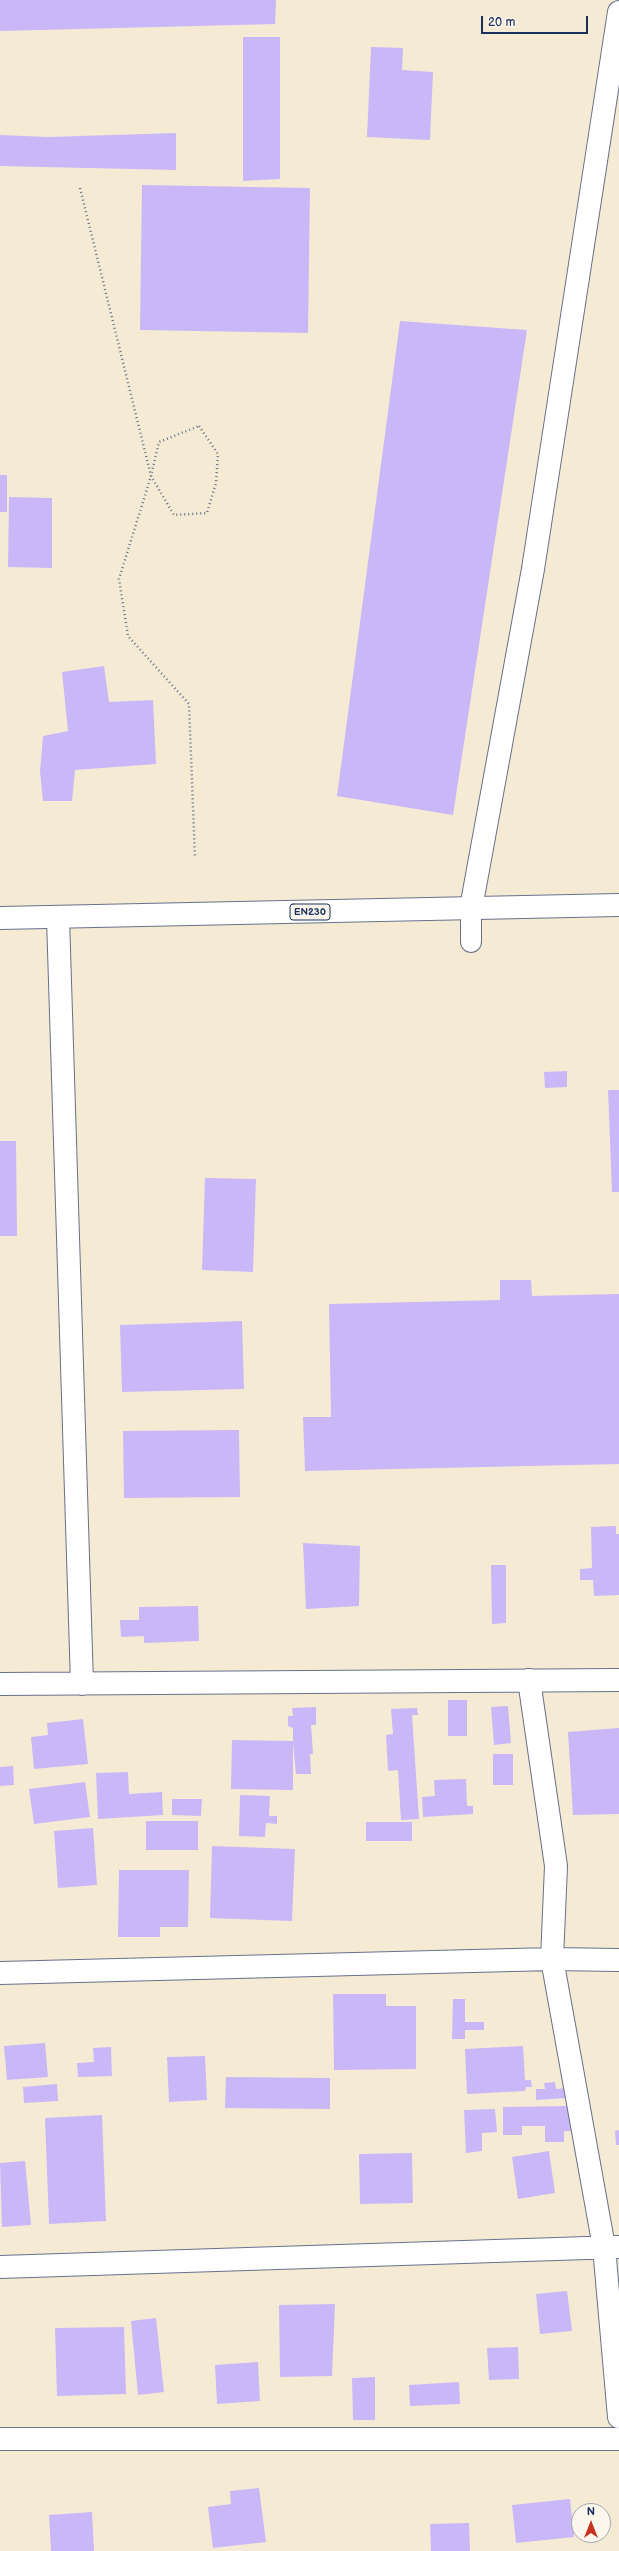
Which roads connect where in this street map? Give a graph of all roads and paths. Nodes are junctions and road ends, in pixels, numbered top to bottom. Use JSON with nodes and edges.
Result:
{"nodes":[{"id":1,"x":619,"y":12,"type":"edge"},
{"id":2,"x":80,"y":188,"type":"dead end"},
{"id":3,"x":151,"y":476,"type":"junction"},
{"id":4,"x":195,"y":858,"type":"dead end"},
{"id":5,"x":619,"y":905,"type":"edge"},
{"id":6,"x":471,"y":908,"type":"junction"},
{"id":7,"x":0,"y":918,"type":"edge"},
{"id":8,"x":58,"y":918,"type":"junction"},
{"id":9,"x":471,"y":942,"type":"dead end"},
{"id":10,"x":529,"y":1680,"type":"junction"},
{"id":11,"x":619,"y":1680,"type":"edge"},
{"id":12,"x":0,"y":1684,"type":"edge"},
{"id":13,"x":82,"y":1684,"type":"junction"},
{"id":14,"x":552,"y":1959,"type":"junction"},
{"id":15,"x":619,"y":1960,"type":"edge"},
{"id":16,"x":0,"y":1973,"type":"edge"},
{"id":17,"x":611,"y":2247,"type":"edge"},
{"id":18,"x":0,"y":2267,"type":"edge"},
{"id":19,"x":619,"y":2417,"type":"edge"},
{"id":20,"x":0,"y":2439,"type":"edge"},
{"id":21,"x":619,"y":2439,"type":"edge"}],
"edges":[{"from":1,"to":6,"type":"street"},
{"from":2,"to":3,"type":"path"},
{"from":3,"to":3,"type":"path"},
{"from":3,"to":4,"type":"path"},
{"from":5,"to":6,"type":"street","number":"EN230"},
{"from":6,"to":8,"type":"street","number":"EN230"},
{"from":6,"to":9,"type":"lane"},
{"from":7,"to":8,"type":"street","number":"EN230"},
{"from":8,"to":13,"type":"street"},
{"from":10,"to":11,"type":"street"},
{"from":10,"to":13,"type":"street"},
{"from":10,"to":14,"type":"street"},
{"from":12,"to":13,"type":"street"},
{"from":14,"to":15,"type":"street"},
{"from":14,"to":16,"type":"street"},
{"from":14,"to":17,"type":"street"},
{"from":17,"to":18,"type":"street"},
{"from":17,"to":19,"type":"street"},
{"from":20,"to":21,"type":"street"}]}
